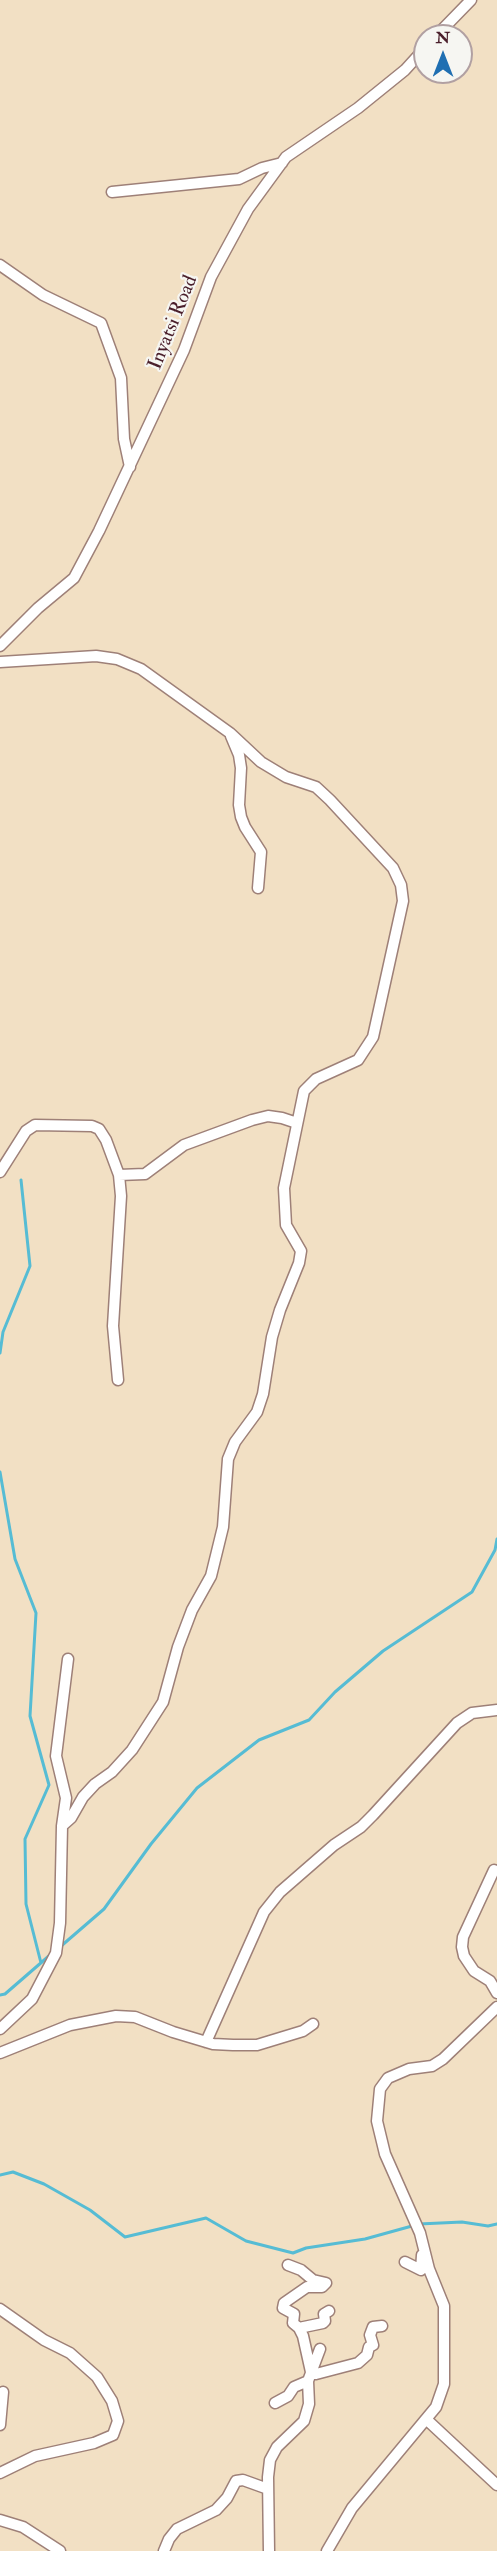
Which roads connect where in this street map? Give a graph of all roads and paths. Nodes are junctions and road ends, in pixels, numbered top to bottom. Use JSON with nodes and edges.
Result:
{"nodes":[{"id":1,"x":471,"y":0,"type":"edge"},
{"id":2,"x":448,"y":24,"type":"edge"},
{"id":3,"x":413,"y":61,"type":"edge"},
{"id":4,"x":282,"y":163,"type":"junction"},
{"id":5,"x":112,"y":192,"type":"dead end"},
{"id":6,"x":0,"y":265,"type":"edge"},
{"id":7,"x":130,"y":467,"type":"junction"},
{"id":8,"x":0,"y":646,"type":"edge"},
{"id":9,"x":0,"y":663,"type":"edge"},
{"id":10,"x":230,"y":733,"type":"junction"},
{"id":11,"x":258,"y":888,"type":"dead end"},
{"id":12,"x":297,"y":1123,"type":"junction"},
{"id":13,"x":0,"y":1172,"type":"edge"},
{"id":14,"x":119,"y":1175,"type":"junction"},
{"id":15,"x":118,"y":1380,"type":"dead end"},
{"id":16,"x":68,"y":1659,"type":"dead end"},
{"id":17,"x":497,"y":1710,"type":"edge"},
{"id":18,"x":62,"y":1826,"type":"junction"},
{"id":19,"x":494,"y":1870,"type":"dead end"},
{"id":20,"x":494,"y":1979,"type":"edge"},
{"id":21,"x":497,"y":1993,"type":"edge"},
{"id":22,"x":497,"y":2007,"type":"edge"},
{"id":23,"x":313,"y":2024,"type":"dead end"},
{"id":24,"x":0,"y":2029,"type":"edge"},
{"id":25,"x":206,"y":2042,"type":"junction"},
{"id":26,"x":0,"y":2053,"type":"edge"},
{"id":27,"x":423,"y":2245,"type":"junction"},
{"id":28,"x":405,"y":2262,"type":"dead end"},
{"id":29,"x":288,"y":2265,"type":"dead end"},
{"id":30,"x":0,"y":2309,"type":"edge"},
{"id":31,"x":329,"y":2311,"type":"dead end"},
{"id":32,"x":382,"y":2326,"type":"dead end"},
{"id":33,"x":299,"y":2328,"type":"junction"},
{"id":34,"x":320,"y":2349,"type":"dead end"},
{"id":35,"x":310,"y":2376,"type":"junction"},
{"id":36,"x":3,"y":2392,"type":"dead end"},
{"id":37,"x":275,"y":2403,"type":"dead end"},
{"id":38,"x":426,"y":2419,"type":"junction"},
{"id":39,"x":0,"y":2425,"type":"edge"},
{"id":40,"x":0,"y":2473,"type":"edge"},
{"id":41,"x":497,"y":2485,"type":"edge"},
{"id":42,"x":268,"y":2489,"type":"junction"},
{"id":43,"x":0,"y":2520,"type":"edge"},
{"id":44,"x":60,"y":2551,"type":"edge"},
{"id":45,"x":164,"y":2551,"type":"edge"},
{"id":46,"x":268,"y":2551,"type":"edge"},
{"id":47,"x":327,"y":2551,"type":"edge"}],
"edges":[{"from":1,"to":2,"type":"street"},
{"from":3,"to":4,"type":"street","name":"Inyatsi Road"},
{"from":4,"to":5,"type":"street"},
{"from":4,"to":7,"type":"street","name":"Inyatsi Road"},
{"from":6,"to":7,"type":"street"},
{"from":7,"to":8,"type":"street","name":"Inyatsi Road"},
{"from":9,"to":10,"type":"street"},
{"from":10,"to":11,"type":"street"},
{"from":10,"to":12,"type":"street"},
{"from":12,"to":14,"type":"street"},
{"from":12,"to":18,"type":"street"},
{"from":13,"to":14,"type":"street"},
{"from":14,"to":15,"type":"street"},
{"from":16,"to":18,"type":"street"},
{"from":17,"to":25,"type":"street"},
{"from":18,"to":24,"type":"street"},
{"from":19,"to":20,"type":"street"},
{"from":20,"to":21,"type":"street"},
{"from":22,"to":27,"type":"street"},
{"from":23,"to":25,"type":"street"},
{"from":25,"to":26,"type":"street"},
{"from":27,"to":28,"type":"street"},
{"from":27,"to":38,"type":"street"},
{"from":29,"to":33,"type":"street"},
{"from":30,"to":40,"type":"street"},
{"from":31,"to":33,"type":"street"},
{"from":32,"to":35,"type":"street"},
{"from":33,"to":35,"type":"street"},
{"from":34,"to":35,"type":"street"},
{"from":35,"to":37,"type":"street"},
{"from":35,"to":42,"type":"street"},
{"from":36,"to":39,"type":"street"},
{"from":38,"to":41,"type":"street"},
{"from":38,"to":47,"type":"street"},
{"from":42,"to":45,"type":"street"},
{"from":42,"to":46,"type":"street"},
{"from":43,"to":44,"type":"street"}]}
